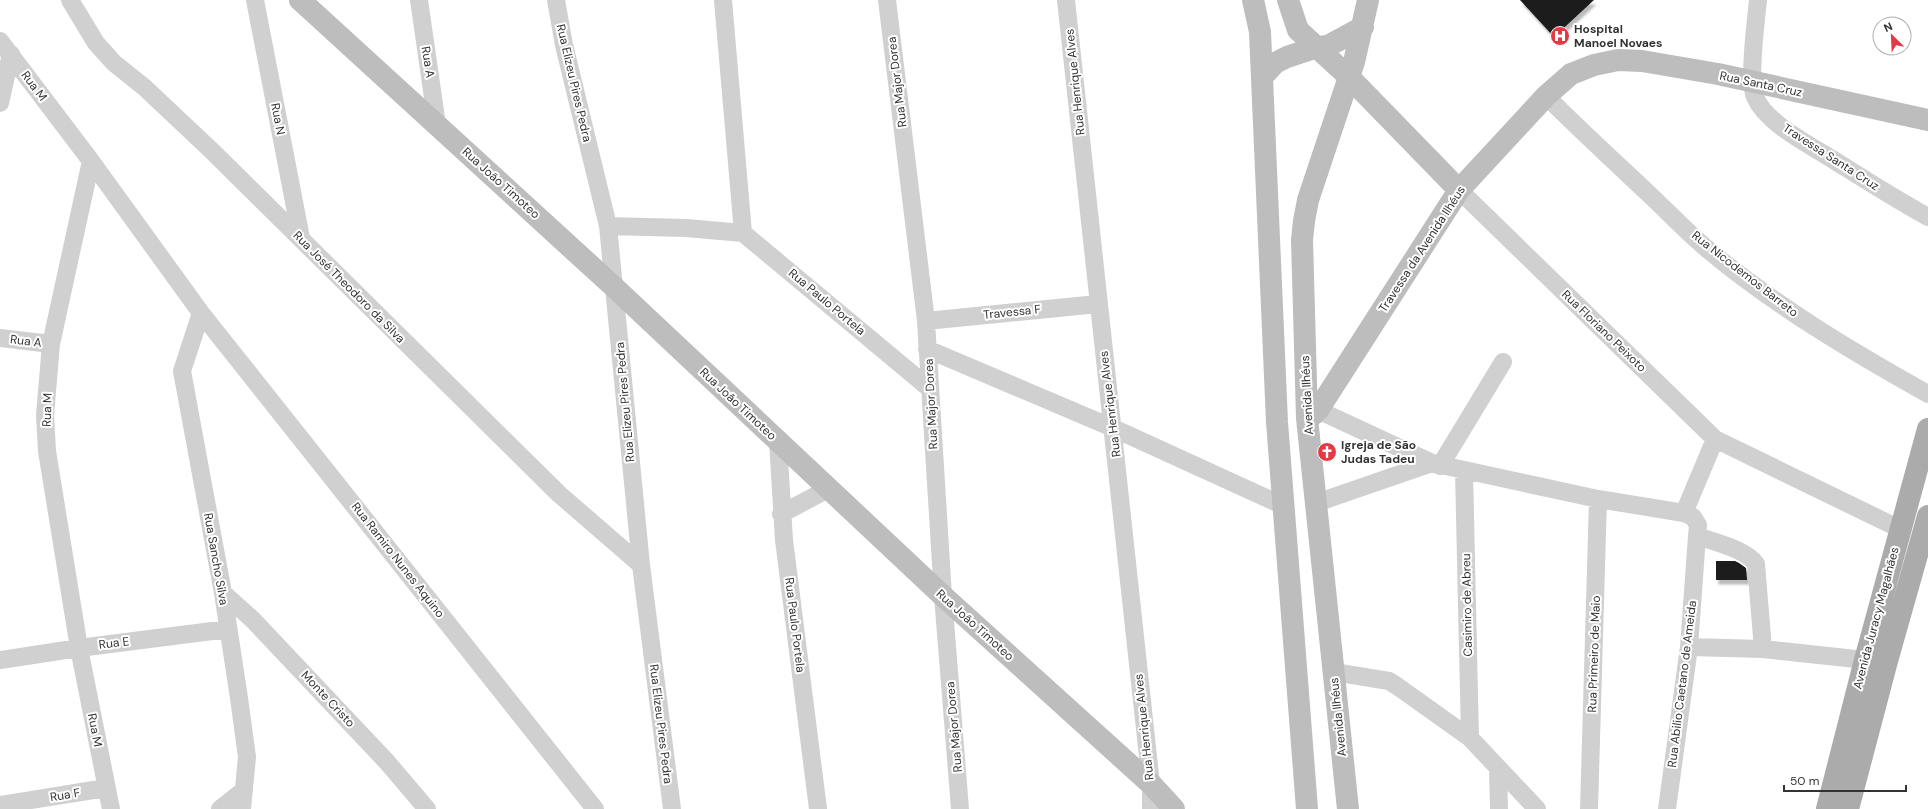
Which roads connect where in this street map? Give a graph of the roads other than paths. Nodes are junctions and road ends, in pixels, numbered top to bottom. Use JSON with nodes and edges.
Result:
{"nodes":[{"id":1,"x":70,"y":0,"type":"edge"},
{"id":2,"x":255,"y":0,"type":"edge"},
{"id":3,"x":300,"y":0,"type":"edge"},
{"id":4,"x":418,"y":0,"type":"edge"},
{"id":5,"x":556,"y":0,"type":"edge"},
{"id":6,"x":723,"y":0,"type":"edge"},
{"id":7,"x":887,"y":0,"type":"edge"},
{"id":8,"x":1066,"y":0,"type":"edge"},
{"id":9,"x":1253,"y":0,"type":"edge"},
{"id":10,"x":1288,"y":0,"type":"edge"},
{"id":11,"x":1368,"y":0,"type":"edge"},
{"id":12,"x":1758,"y":0,"type":"edge"},
{"id":13,"x":1363,"y":27,"type":"junction"},
{"id":14,"x":1317,"y":47,"type":"junction"},
{"id":15,"x":5,"y":48,"type":"edge"},
{"id":16,"x":1594,"y":65,"type":"joint"},
{"id":17,"x":1263,"y":76,"type":"junction"},
{"id":18,"x":1348,"y":77,"type":"junction"},
{"id":19,"x":1752,"y":82,"type":"junction"},
{"id":20,"x":1546,"y":96,"type":"junction"},
{"id":21,"x":0,"y":103,"type":"edge"},
{"id":22,"x":1928,"y":120,"type":"edge"},
{"id":23,"x":437,"y":125,"type":"junction"},
{"id":24,"x":91,"y":161,"type":"junction"},
{"id":25,"x":1459,"y":190,"type":"junction"},
{"id":26,"x":1928,"y":217,"type":"edge"},
{"id":27,"x":608,"y":226,"type":"junction"},
{"id":28,"x":743,"y":233,"type":"junction"},
{"id":29,"x":301,"y":238,"type":"junction"},
{"id":30,"x":614,"y":287,"type":"junction"},
{"id":31,"x":1098,"y":304,"type":"junction"},
{"id":32,"x":201,"y":313,"type":"junction"},
{"id":33,"x":926,"y":321,"type":"junction"},
{"id":34,"x":0,"y":338,"type":"edge"},
{"id":35,"x":51,"y":344,"type":"junction"},
{"id":36,"x":927,"y":349,"type":"junction"},
{"id":37,"x":1503,"y":362,"type":"dead end"},
{"id":38,"x":929,"y":388,"type":"junction"},
{"id":39,"x":1928,"y":394,"type":"edge"},
{"id":40,"x":1313,"y":414,"type":"junction"},
{"id":41,"x":1113,"y":428,"type":"junction"},
{"id":42,"x":1928,"y":428,"type":"edge"},
{"id":43,"x":1715,"y":439,"type":"junction"},
{"id":44,"x":778,"y":441,"type":"junction"},
{"id":45,"x":1436,"y":465,"type":"junction"},
{"id":46,"x":1464,"y":472,"type":"junction"},
{"id":47,"x":830,"y":488,"type":"junction"},
{"id":48,"x":1598,"y":499,"type":"junction"},
{"id":49,"x":1316,"y":503,"type":"junction"},
{"id":50,"x":1284,"y":506,"type":"junction"},
{"id":51,"x":1684,"y":513,"type":"junction"},
{"id":52,"x":781,"y":514,"type":"junction"},
{"id":53,"x":1928,"y":516,"type":"edge"},
{"id":54,"x":1900,"y":529,"type":"junction"},
{"id":55,"x":1697,"y":536,"type":"junction"},
{"id":56,"x":1924,"y":544,"type":"edge"},
{"id":57,"x":641,"y":566,"type":"junction"},
{"id":58,"x":223,"y":593,"type":"junction"},
{"id":59,"x":943,"y":596,"type":"junction"},
{"id":60,"x":228,"y":629,"type":"junction"},
{"id":61,"x":79,"y":648,"type":"junction"},
{"id":62,"x":1689,"y":648,"type":"junction"},
{"id":63,"x":1763,"y":649,"type":"junction"},
{"id":64,"x":0,"y":660,"type":"edge"},
{"id":65,"x":1865,"y":660,"type":"junction"},
{"id":66,"x":1334,"y":672,"type":"junction"},
{"id":67,"x":1470,"y":738,"type":"junction"},
{"id":68,"x":1498,"y":768,"type":"junction"},
{"id":69,"x":1151,"y":784,"type":"junction"},
{"id":70,"x":106,"y":788,"type":"junction"},
{"id":71,"x":244,"y":790,"type":"junction"},
{"id":72,"x":0,"y":805,"type":"edge"},
{"id":73,"x":111,"y":809,"type":"edge"},
{"id":74,"x":220,"y":809,"type":"edge"},
{"id":75,"x":242,"y":809,"type":"edge"},
{"id":76,"x":427,"y":809,"type":"edge"},
{"id":77,"x":595,"y":809,"type":"edge"},
{"id":78,"x":672,"y":809,"type":"edge"},
{"id":79,"x":818,"y":809,"type":"edge"},
{"id":80,"x":960,"y":809,"type":"edge"},
{"id":81,"x":1151,"y":809,"type":"edge"},
{"id":82,"x":1174,"y":809,"type":"edge"},
{"id":83,"x":1307,"y":809,"type":"edge"},
{"id":84,"x":1348,"y":809,"type":"edge"},
{"id":85,"x":1499,"y":809,"type":"edge"},
{"id":86,"x":1537,"y":809,"type":"edge"},
{"id":87,"x":1589,"y":809,"type":"edge"},
{"id":88,"x":1667,"y":809,"type":"edge"},
{"id":89,"x":1827,"y":809,"type":"edge"},
{"id":90,"x":1848,"y":809,"type":"edge"}],
"edges":[{"from":1,"to":29,"type":"street","name":"Rua José Theodoro da Silva"},
{"from":2,"to":29,"type":"street","name":"Rua N"},
{"from":3,"to":23,"type":"main road","name":"Rua João Timoteo"},
{"from":4,"to":23,"type":"street","name":"Rua A"},
{"from":5,"to":27,"type":"street","name":"Rua Elizeu Pires Pedra"},
{"from":6,"to":28,"type":"street"},
{"from":7,"to":33,"type":"street","name":"Rua Major Dorea"},
{"from":8,"to":31,"type":"street","name":"Rua Henrique Alves"},
{"from":9,"to":17,"type":"main road"},
{"from":10,"to":14,"type":"main road"},
{"from":11,"to":13,"type":"main road","name":"Avenida Ilhéus"},
{"from":12,"to":19,"type":"street","name":"Travessa Santa Cruz"},
{"from":13,"to":14,"type":"main road"},
{"from":13,"to":18,"type":"main road","name":"Avenida Ilhéus"},
{"from":14,"to":17,"type":"main road"},
{"from":14,"to":18,"type":"main road"},
{"from":15,"to":21,"type":"street"},
{"from":15,"to":24,"type":"street","name":"Rua M"},
{"from":16,"to":19,"type":"main road","name":"Rua Santa Cruz"},
{"from":16,"to":20,"type":"main road","name":"Travessa da Avenida Ilhéus"},
{"from":17,"to":50,"type":"main road"},
{"from":18,"to":25,"type":"main road","name":"Rua Floriano Peixoto"},
{"from":18,"to":40,"type":"main road","name":"Avenida Ilhéus"},
{"from":19,"to":22,"type":"main road","name":"Rua Santa Cruz"},
{"from":19,"to":26,"type":"street","name":"Travessa Santa Cruz"},
{"from":20,"to":25,"type":"main road","name":"Travessa da Avenida Ilhéus"},
{"from":20,"to":39,"type":"street","name":"Rua Nicodemos Barreto"},
{"from":23,"to":30,"type":"main road","name":"Rua João Timoteo"},
{"from":24,"to":32,"type":"street","name":"Rua Ramiro Nunes Aquino"},
{"from":24,"to":35,"type":"street","name":"Rua M"},
{"from":25,"to":40,"type":"main road","name":"Travessa da Avenida Ilhéus"},
{"from":25,"to":43,"type":"street","name":"Rua Floriano Peixoto"},
{"from":27,"to":28,"type":"street"},
{"from":27,"to":30,"type":"street","name":"Rua Elizeu Pires Pedra"},
{"from":28,"to":38,"type":"street","name":"Rua Paulo Portela"},
{"from":29,"to":57,"type":"street","name":"Rua José Theodoro da Silva"},
{"from":30,"to":44,"type":"main road","name":"Rua João Timoteo"},
{"from":30,"to":57,"type":"street","name":"Rua Elizeu Pires Pedra"},
{"from":31,"to":33,"type":"street","name":"Travessa F"},
{"from":31,"to":41,"type":"street","name":"Rua Henrique Alves"},
{"from":32,"to":58,"type":"street","name":"Rua Sancho Silva"},
{"from":32,"to":77,"type":"street","name":"Rua Ramiro Nunes Aquino"},
{"from":33,"to":36,"type":"street","name":"Rua Major Dorea"},
{"from":34,"to":35,"type":"street","name":"Rua A"},
{"from":35,"to":61,"type":"street","name":"Rua M"},
{"from":36,"to":38,"type":"street","name":"Rua Major Dorea"},
{"from":36,"to":41,"type":"street"},
{"from":37,"to":45,"type":"street"},
{"from":38,"to":59,"type":"street","name":"Rua Major Dorea"},
{"from":40,"to":45,"type":"street"},
{"from":40,"to":49,"type":"main road","name":"Avenida Ilhéus"},
{"from":41,"to":50,"type":"street"},
{"from":41,"to":69,"type":"street","name":"Rua Henrique Alves"},
{"from":42,"to":54,"type":"main road","name":"Avenida Juracy Magalhães"},
{"from":43,"to":51,"type":"street"},
{"from":43,"to":54,"type":"street","name":"Rua Floriano Peixoto"},
{"from":44,"to":47,"type":"main road","name":"Rua João Timoteo"},
{"from":44,"to":52,"type":"street","name":"Rua Paulo Portela"},
{"from":45,"to":46,"type":"street"},
{"from":45,"to":49,"type":"street"},
{"from":46,"to":48,"type":"street"},
{"from":46,"to":67,"type":"street","name":"Casimiro de Abreu"},
{"from":47,"to":52,"type":"street"},
{"from":47,"to":59,"type":"main road","name":"Rua João Timoteo"},
{"from":48,"to":51,"type":"street"},
{"from":48,"to":87,"type":"street","name":"Rua Primeiro de Maio"},
{"from":49,"to":66,"type":"main road","name":"Avenida Ilhéus"},
{"from":50,"to":83,"type":"main road"},
{"from":51,"to":55,"type":"street"},
{"from":52,"to":79,"type":"street","name":"Rua Paulo Portela"},
{"from":53,"to":56,"type":"main road","name":"Avenida Juracy Magalhães"},
{"from":54,"to":65,"type":"main road","name":"Avenida Juracy Magalhães"},
{"from":55,"to":62,"type":"street","name":"Rua Abilio Caetano de Ameida"},
{"from":55,"to":63,"type":"street"},
{"from":56,"to":90,"type":"main road","name":"Avenida Juracy Magalhães"},
{"from":57,"to":78,"type":"street","name":"Rua Elizeu Pires Pedra"},
{"from":58,"to":60,"type":"street","name":"Rua Sancho Silva"},
{"from":58,"to":76,"type":"street","name":"Monte Cristo"},
{"from":59,"to":69,"type":"main road","name":"Rua João Timoteo"},
{"from":59,"to":80,"type":"street","name":"Rua Major Dorea"},
{"from":60,"to":61,"type":"street","name":"Rua E"},
{"from":60,"to":71,"type":"street","name":"Rua Sancho Silva"},
{"from":61,"to":64,"type":"street","name":"Rua E"},
{"from":61,"to":70,"type":"street","name":"Rua M"},
{"from":62,"to":63,"type":"street"},
{"from":62,"to":88,"type":"street","name":"Rua Abilio Caetano de Ameida"},
{"from":63,"to":65,"type":"street"},
{"from":65,"to":89,"type":"main road","name":"Avenida Juracy Magalhães"},
{"from":66,"to":67,"type":"street"},
{"from":66,"to":84,"type":"main road","name":"Avenida Ilhéus"},
{"from":67,"to":68,"type":"street"},
{"from":68,"to":85,"type":"street"},
{"from":68,"to":86,"type":"street"},
{"from":69,"to":81,"type":"street","name":"Rua Henrique Alves"},
{"from":69,"to":82,"type":"main road","name":"Rua João Timoteo"},
{"from":70,"to":72,"type":"street","name":"Rua F"},
{"from":70,"to":73,"type":"street","name":"Rua M"},
{"from":71,"to":74,"type":"street"},
{"from":71,"to":75,"type":"street","name":"Rua Sancho Silva"}]}
